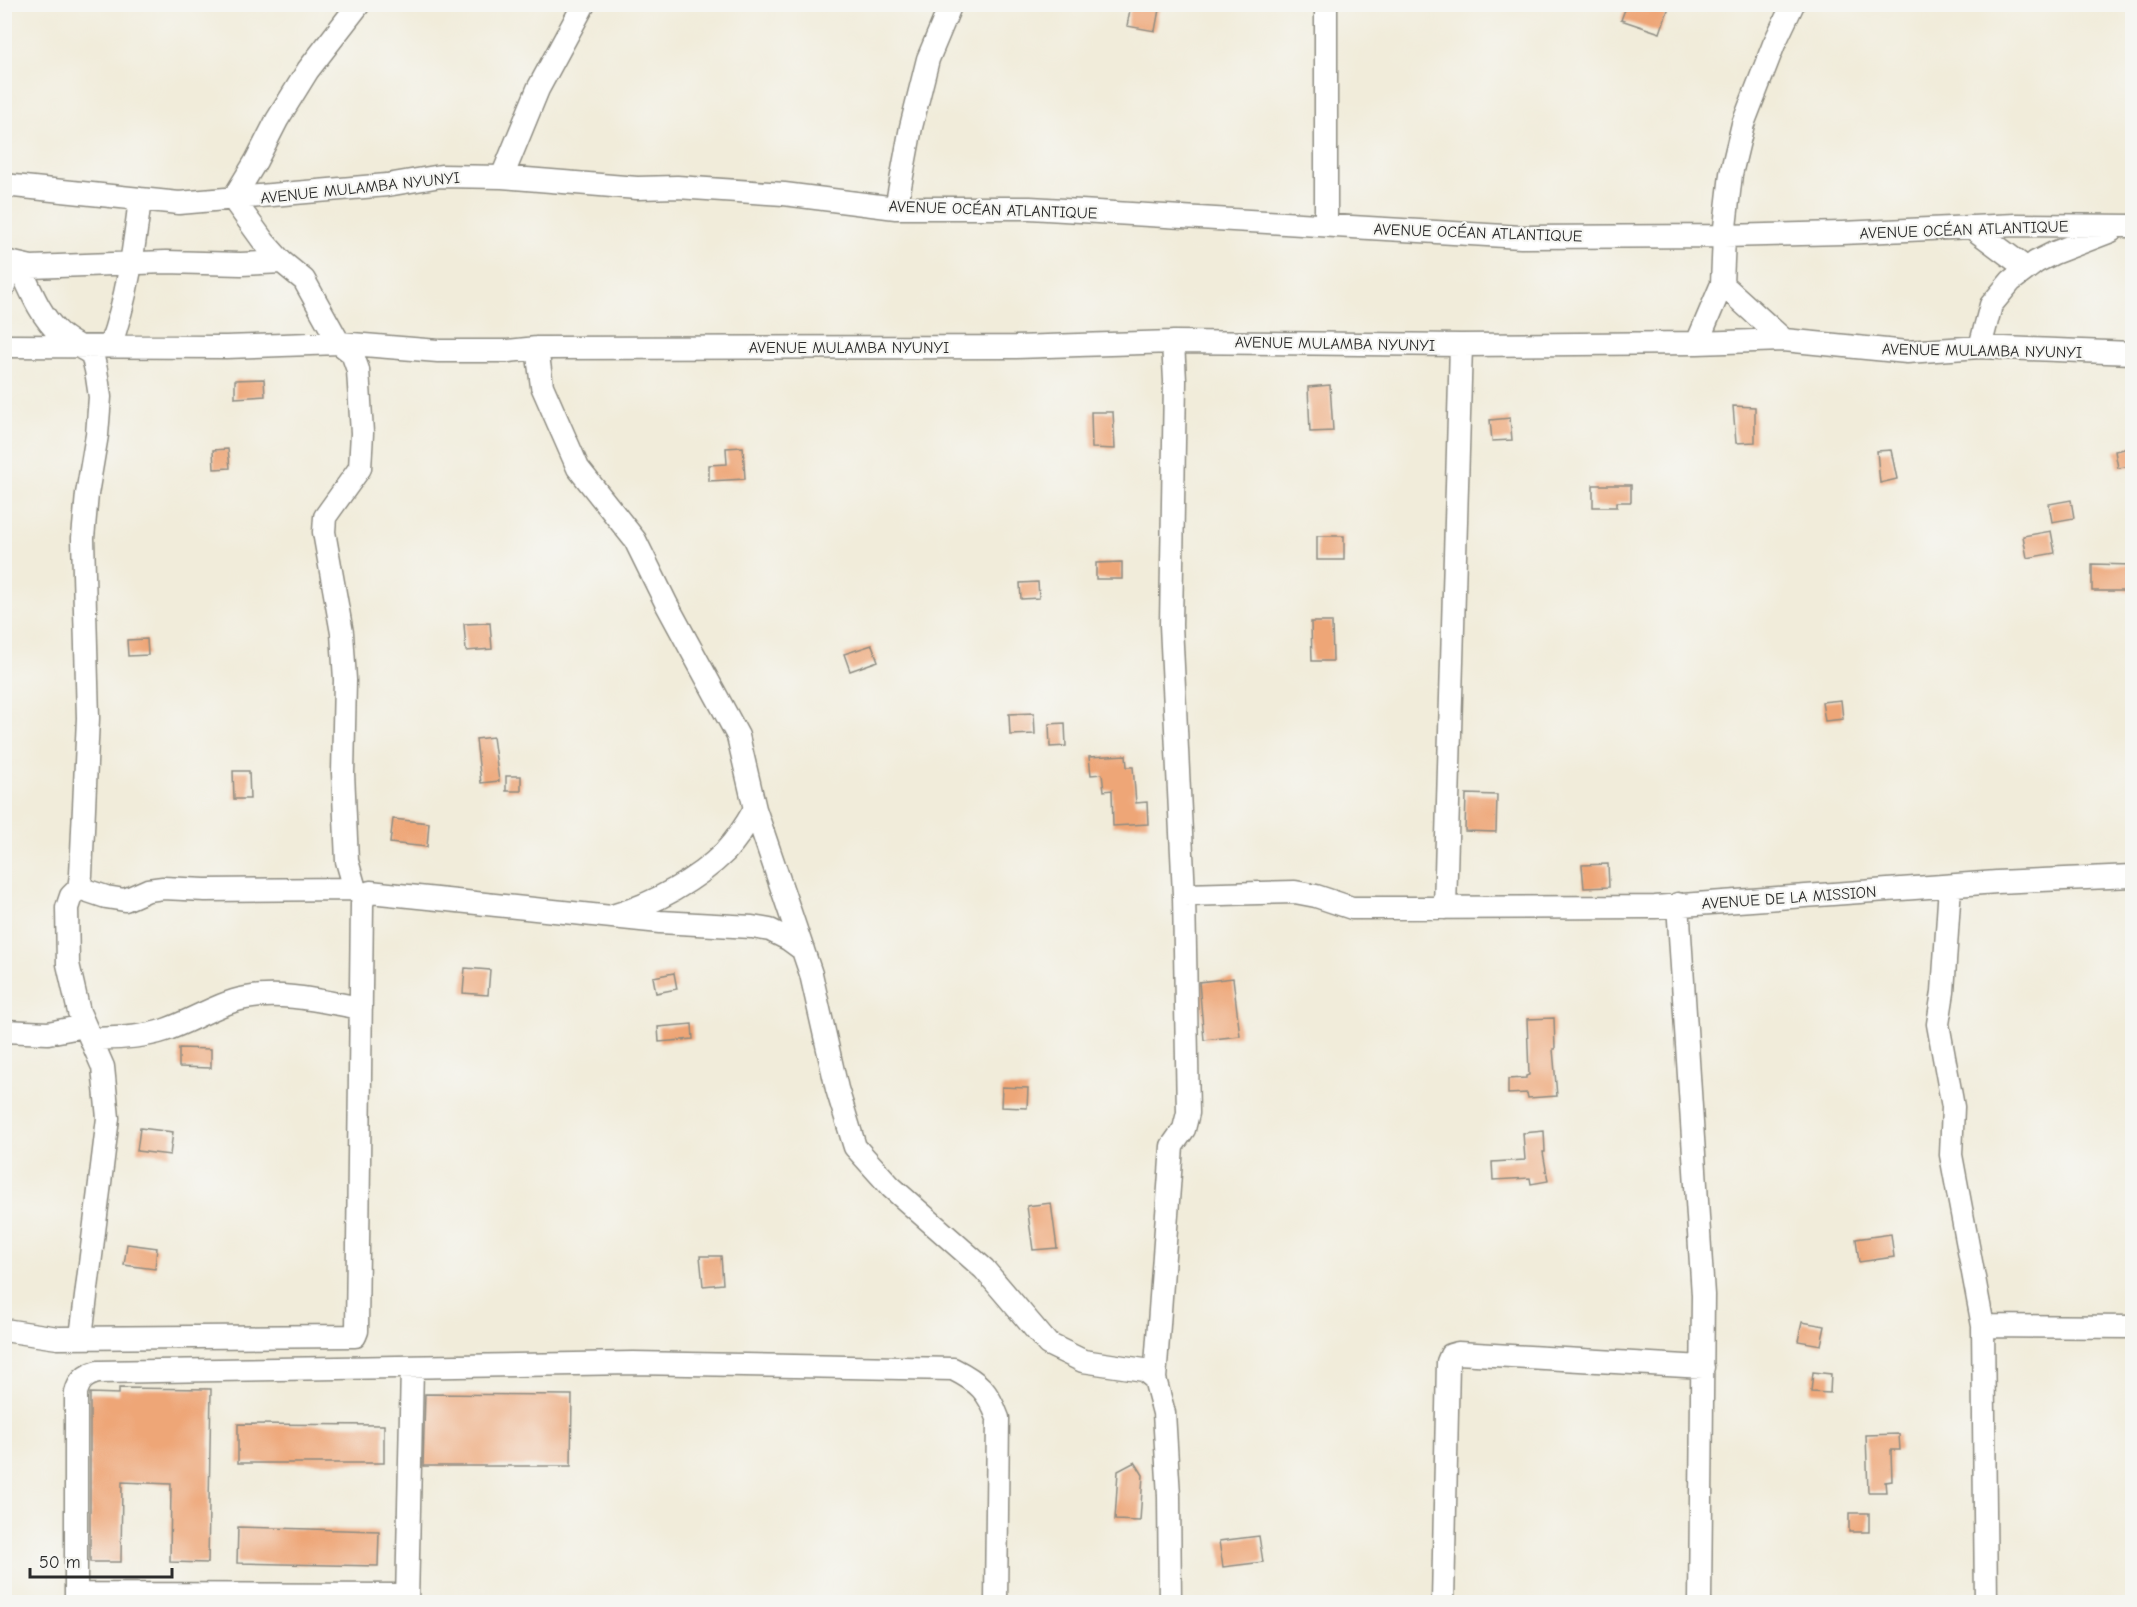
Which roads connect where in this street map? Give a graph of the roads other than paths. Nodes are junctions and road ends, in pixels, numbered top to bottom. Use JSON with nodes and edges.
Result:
{"nodes":[{"id":1,"x":359,"y":4,"type":"edge"},
{"id":2,"x":584,"y":4,"type":"edge"},
{"id":3,"x":951,"y":4,"type":"edge"},
{"id":4,"x":1326,"y":4,"type":"edge"},
{"id":5,"x":1793,"y":4,"type":"edge"},
{"id":6,"x":502,"y":177,"type":"junction"},
{"id":7,"x":4,"y":185,"type":"edge"},
{"id":8,"x":140,"y":200,"type":"junction"},
{"id":9,"x":233,"y":200,"type":"junction"},
{"id":10,"x":860,"y":203,"type":"joint"},
{"id":11,"x":896,"y":208,"type":"junction"},
{"id":12,"x":2131,"y":223,"type":"edge"},
{"id":13,"x":1326,"y":225,"type":"junction"},
{"id":14,"x":1971,"y":227,"type":"junction"},
{"id":15,"x":1724,"y":236,"type":"junction"},
{"id":16,"x":11,"y":262,"type":"edge"},
{"id":17,"x":282,"y":262,"type":"junction"},
{"id":18,"x":131,"y":264,"type":"junction"},
{"id":19,"x":2027,"y":269,"type":"junction"},
{"id":20,"x":1722,"y":284,"type":"junction"},
{"id":21,"x":4,"y":286,"type":"edge"},
{"id":22,"x":1784,"y":340,"type":"junction"},
{"id":23,"x":1173,"y":342,"type":"junction"},
{"id":24,"x":339,"y":343,"type":"junction"},
{"id":25,"x":1697,"y":343,"type":"junction"},
{"id":26,"x":78,"y":345,"type":"junction"},
{"id":27,"x":1461,"y":345,"type":"junction"},
{"id":28,"x":4,"y":346,"type":"edge"},
{"id":29,"x":110,"y":346,"type":"junction"},
{"id":30,"x":1980,"y":347,"type":"junction"},
{"id":31,"x":537,"y":348,"type":"junction"},
{"id":32,"x":2133,"y":353,"type":"edge"},
{"id":33,"x":755,"y":810,"type":"junction"},
{"id":34,"x":2133,"y":876,"type":"edge"},
{"id":35,"x":1950,"y":886,"type":"junction"},
{"id":36,"x":79,"y":888,"type":"junction"},
{"id":37,"x":359,"y":893,"type":"junction"},
{"id":38,"x":1184,"y":895,"type":"junction"},
{"id":39,"x":1678,"y":904,"type":"junction"},
{"id":40,"x":1445,"y":908,"type":"junction"},
{"id":41,"x":611,"y":916,"type":"junction"},
{"id":42,"x":803,"y":950,"type":"junction"},
{"id":43,"x":361,"y":1008,"type":"junction"},
{"id":44,"x":4,"y":1031,"type":"edge"},
{"id":45,"x":89,"y":1032,"type":"junction"},
{"id":46,"x":1983,"y":1326,"type":"junction"},
{"id":47,"x":2133,"y":1327,"type":"edge"},
{"id":48,"x":4,"y":1330,"type":"edge"},
{"id":49,"x":81,"y":1337,"type":"junction"},
{"id":50,"x":412,"y":1367,"type":"junction"},
{"id":51,"x":1703,"y":1367,"type":"junction"},
{"id":52,"x":1155,"y":1379,"type":"junction"},
{"id":53,"x":76,"y":1598,"type":"edge"},
{"id":54,"x":407,"y":1599,"type":"edge"},
{"id":55,"x":996,"y":1602,"type":"edge"},
{"id":56,"x":1170,"y":1602,"type":"edge"},
{"id":57,"x":1443,"y":1602,"type":"edge"},
{"id":58,"x":1700,"y":1602,"type":"edge"},
{"id":59,"x":1986,"y":1602,"type":"edge"}],
"edges":[{"from":1,"to":9,"type":"street"},
{"from":2,"to":6,"type":"street"},
{"from":3,"to":11,"type":"street"},
{"from":4,"to":13,"type":"street"},
{"from":5,"to":15,"type":"street"},
{"from":6,"to":9,"type":"street","name":"AVENUE MULAMBA NYUNYI"},
{"from":6,"to":10,"type":"street","name":"AVENUE MULAMBA NYUNYI"},
{"from":7,"to":8,"type":"street","name":"AVENUE MULAMBA NYUNYI"},
{"from":8,"to":9,"type":"street","name":"AVENUE MULAMBA NYUNYI"},
{"from":8,"to":18,"type":"street"},
{"from":9,"to":17,"type":"street"},
{"from":10,"to":11,"type":"street","name":"AVENUE OCÉAN ATLANTIQUE"},
{"from":11,"to":13,"type":"street","name":"AVENUE OCÉAN ATLANTIQUE"},
{"from":12,"to":14,"type":"street","name":"AVENUE OCÉAN ATLANTIQUE"},
{"from":12,"to":19,"type":"street"},
{"from":13,"to":15,"type":"street","name":"AVENUE OCÉAN ATLANTIQUE"},
{"from":14,"to":15,"type":"street","name":"AVENUE OCÉAN ATLANTIQUE"},
{"from":14,"to":19,"type":"street"},
{"from":15,"to":20,"type":"street"},
{"from":16,"to":18,"type":"street"},
{"from":16,"to":21,"type":"street"},
{"from":16,"to":26,"type":"street"},
{"from":17,"to":18,"type":"street"},
{"from":17,"to":24,"type":"street"},
{"from":18,"to":29,"type":"street"},
{"from":19,"to":30,"type":"street"},
{"from":20,"to":22,"type":"street"},
{"from":20,"to":25,"type":"street"},
{"from":22,"to":25,"type":"street","name":"AVENUE MULAMBA NYUNYI"},
{"from":22,"to":30,"type":"street","name":"AVENUE MULAMBA NYUNYI"},
{"from":23,"to":27,"type":"street","name":"AVENUE MULAMBA NYUNYI"},
{"from":23,"to":31,"type":"street","name":"AVENUE MULAMBA NYUNYI"},
{"from":23,"to":38,"type":"street"},
{"from":24,"to":29,"type":"street","name":"AVENUE MULAMBA NYUNYI"},
{"from":24,"to":31,"type":"street","name":"AVENUE MULAMBA NYUNYI"},
{"from":24,"to":37,"type":"street"},
{"from":25,"to":27,"type":"street","name":"AVENUE MULAMBA NYUNYI"},
{"from":26,"to":28,"type":"street","name":"AVENUE MULAMBA NYUNYI"},
{"from":26,"to":29,"type":"street","name":"AVENUE MULAMBA NYUNYI"},
{"from":26,"to":36,"type":"street"},
{"from":27,"to":40,"type":"street"},
{"from":30,"to":32,"type":"street","name":"AVENUE MULAMBA NYUNYI"},
{"from":31,"to":33,"type":"street"},
{"from":33,"to":41,"type":"street"},
{"from":33,"to":42,"type":"street"},
{"from":34,"to":35,"type":"street","name":"AVENUE DE LA MISSION"},
{"from":35,"to":39,"type":"street","name":"AVENUE DE LA MISSION"},
{"from":35,"to":46,"type":"street"},
{"from":36,"to":37,"type":"street"},
{"from":36,"to":45,"type":"street"},
{"from":37,"to":41,"type":"street"},
{"from":37,"to":43,"type":"street"},
{"from":38,"to":40,"type":"street","name":"AVENUE DE LA MISSION"},
{"from":38,"to":52,"type":"street"},
{"from":39,"to":40,"type":"street","name":"AVENUE DE LA MISSION"},
{"from":39,"to":51,"type":"street"},
{"from":41,"to":42,"type":"street"},
{"from":42,"to":52,"type":"street"},
{"from":43,"to":45,"type":"street"},
{"from":43,"to":49,"type":"street"},
{"from":44,"to":45,"type":"street"},
{"from":45,"to":49,"type":"street"},
{"from":46,"to":47,"type":"street"},
{"from":46,"to":59,"type":"street"},
{"from":48,"to":49,"type":"street"},
{"from":50,"to":53,"type":"street"},
{"from":50,"to":54,"type":"street"},
{"from":50,"to":55,"type":"street"},
{"from":51,"to":57,"type":"street"},
{"from":51,"to":58,"type":"street"},
{"from":52,"to":56,"type":"street"},
{"from":53,"to":54,"type":"street"}]}
